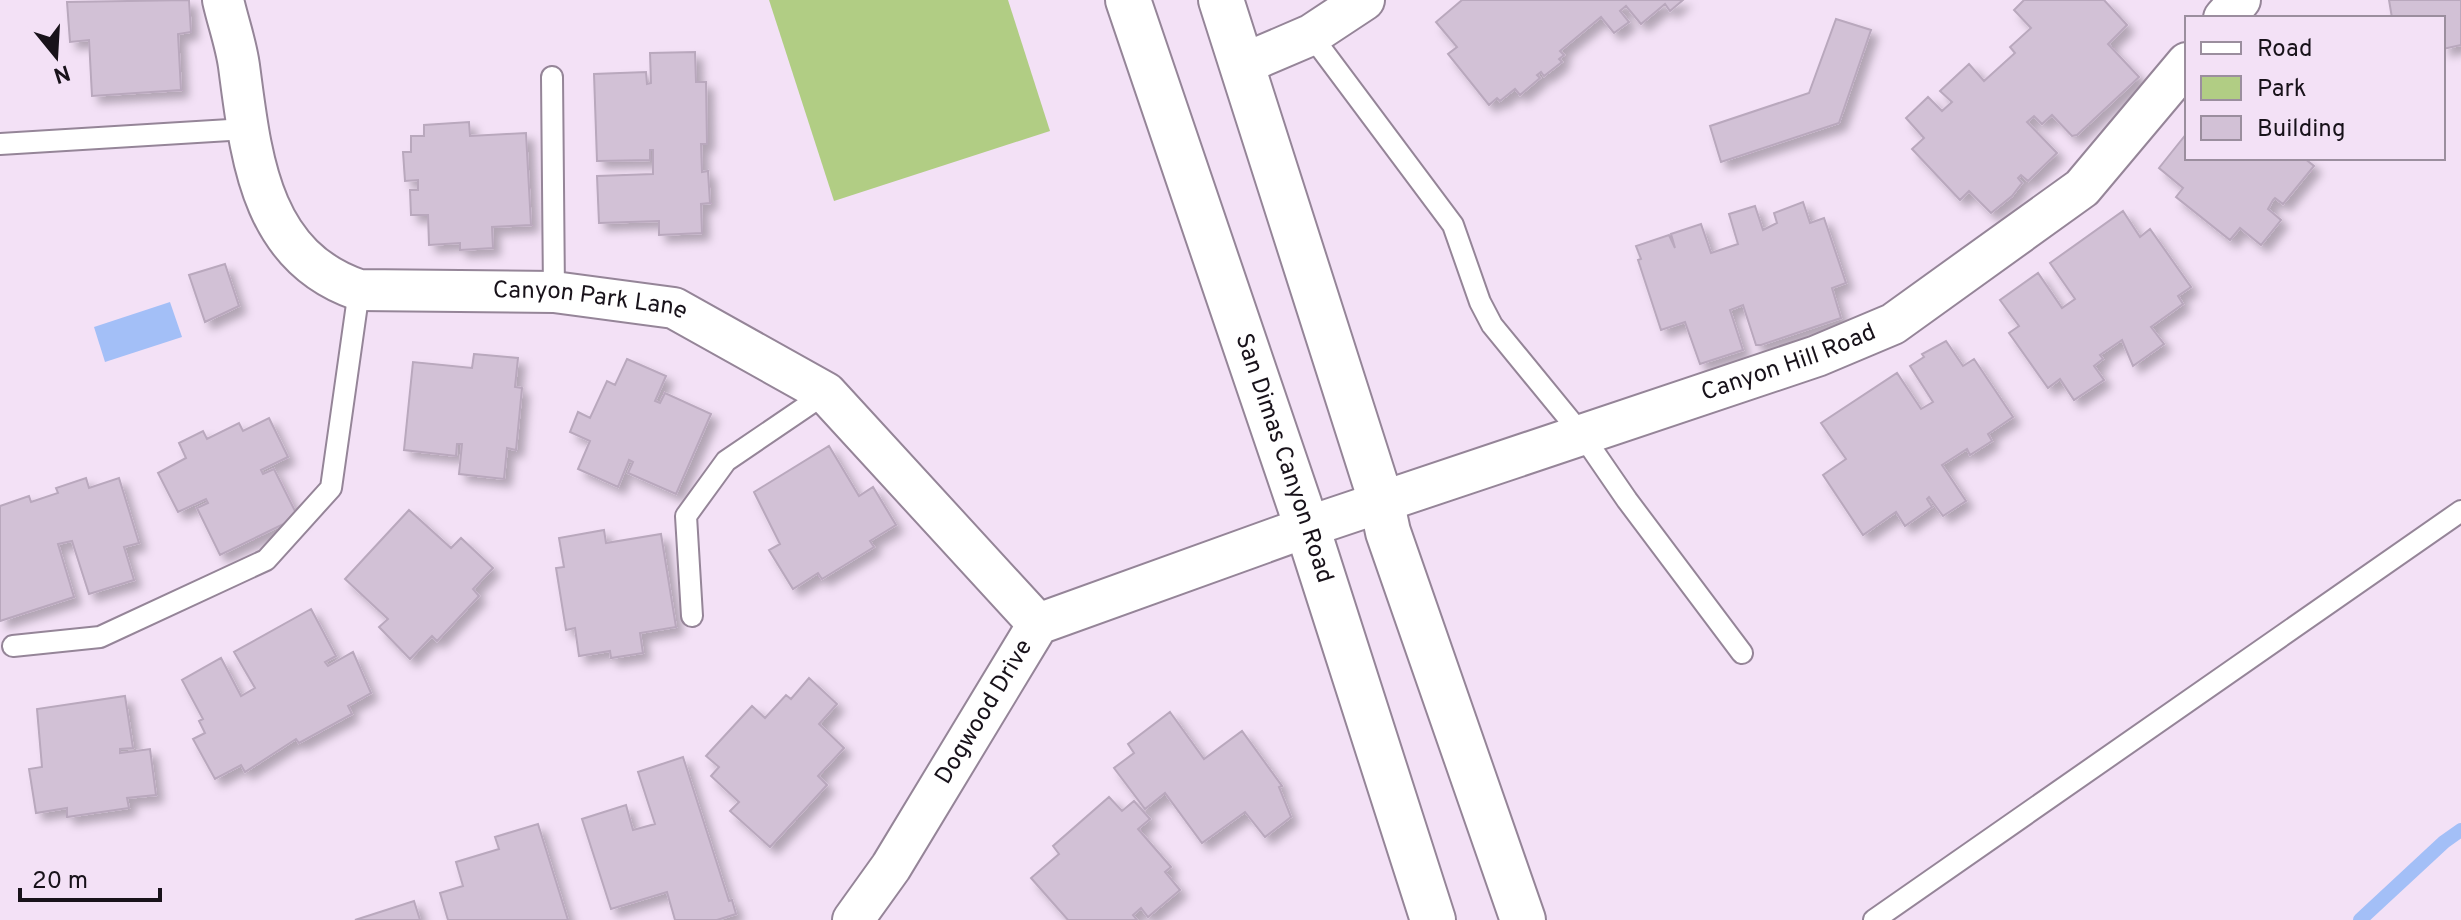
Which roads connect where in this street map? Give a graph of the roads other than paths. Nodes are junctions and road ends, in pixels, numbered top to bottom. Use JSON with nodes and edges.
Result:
{"nodes":[{"id":1,"x":223,"y":0,"type":"edge"},
{"id":2,"x":1128,"y":0,"type":"edge"},
{"id":3,"x":1221,"y":0,"type":"edge"},
{"id":4,"x":1364,"y":0,"type":"edge"},
{"id":5,"x":1311,"y":35,"type":"junction"},
{"id":6,"x":1241,"y":65,"type":"junction"},
{"id":7,"x":2185,"y":65,"type":"edge"},
{"id":8,"x":552,"y":77,"type":"dead end"},
{"id":9,"x":246,"y":129,"type":"junction"},
{"id":10,"x":0,"y":144,"type":"edge"},
{"id":11,"x":359,"y":290,"type":"junction"},
{"id":12,"x":554,"y":292,"type":"junction"},
{"id":13,"x":826,"y":393,"type":"junction"},
{"id":14,"x":1583,"y":436,"type":"junction"},
{"id":15,"x":1382,"y":504,"type":"junction"},
{"id":16,"x":2461,"y":511,"type":"edge"},
{"id":17,"x":1307,"y":527,"type":"junction"},
{"id":18,"x":692,"y":616,"type":"dead end"},
{"id":19,"x":1038,"y":624,"type":"junction"},
{"id":20,"x":13,"y":646,"type":"dead end"},
{"id":21,"x":1742,"y":653,"type":"dead end"},
{"id":22,"x":853,"y":920,"type":"edge"},
{"id":23,"x":1433,"y":920,"type":"edge"},
{"id":24,"x":1523,"y":920,"type":"edge"},
{"id":25,"x":1874,"y":920,"type":"edge"}],
"edges":[{"from":1,"to":9,"type":"street","name":"Canyon Park Lane"},
{"from":2,"to":17,"type":"street","name":"San Dimas Canyon Road"},
{"from":3,"to":6,"type":"street"},
{"from":4,"to":5,"type":"street"},
{"from":5,"to":6,"type":"street"},
{"from":5,"to":14,"type":"lane"},
{"from":6,"to":15,"type":"street"},
{"from":7,"to":14,"type":"street","name":"Canyon Hill Road"},
{"from":8,"to":12,"type":"lane"},
{"from":9,"to":10,"type":"lane"},
{"from":9,"to":11,"type":"street","name":"Canyon Park Lane"},
{"from":11,"to":12,"type":"street","name":"Canyon Park Lane"},
{"from":11,"to":20,"type":"lane"},
{"from":12,"to":13,"type":"street","name":"Canyon Park Lane"},
{"from":13,"to":18,"type":"lane"},
{"from":13,"to":19,"type":"street","name":"Canyon Park Lane"},
{"from":14,"to":15,"type":"street","name":"Canyon Hill Road"},
{"from":14,"to":21,"type":"lane"},
{"from":15,"to":17,"type":"street","name":"Canyon Hill Road"},
{"from":15,"to":24,"type":"street"},
{"from":16,"to":25,"type":"lane"},
{"from":17,"to":19,"type":"street","name":"Dogwood Drive"},
{"from":17,"to":23,"type":"street","name":"San Dimas Canyon Road"},
{"from":19,"to":22,"type":"street","name":"Dogwood Drive"}]}
